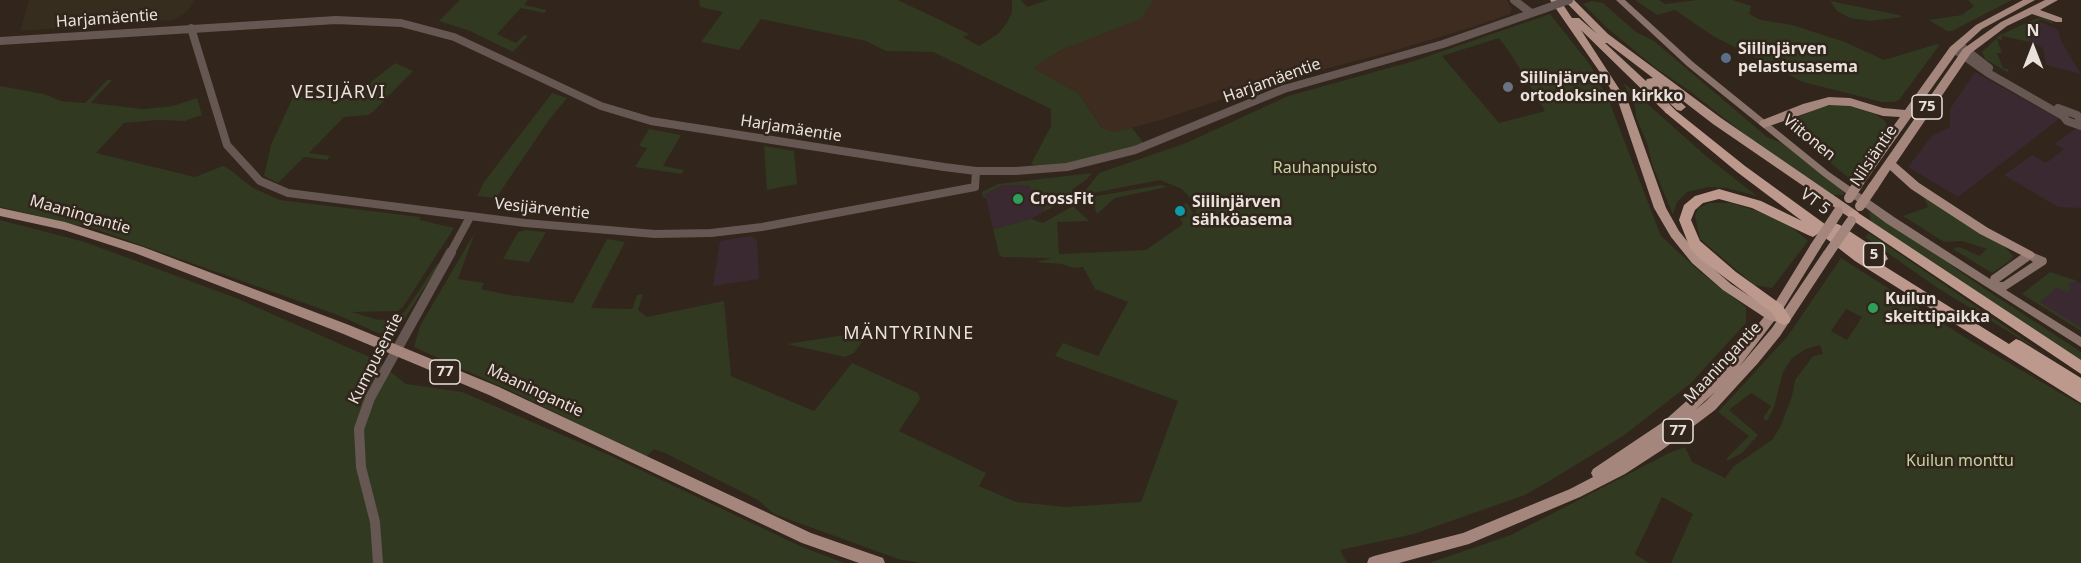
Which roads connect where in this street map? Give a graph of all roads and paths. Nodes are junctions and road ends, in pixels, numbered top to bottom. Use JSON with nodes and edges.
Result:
{"nodes":[{"id":1,"x":1512,"y":0,"type":"edge"},
{"id":2,"x":1556,"y":0,"type":"edge"},
{"id":3,"x":1569,"y":0,"type":"edge"},
{"id":4,"x":1620,"y":0,"type":"edge"},
{"id":5,"x":2054,"y":0,"type":"edge"},
{"id":6,"x":2043,"y":4,"type":"junction"},
{"id":7,"x":2031,"y":5,"type":"edge"},
{"id":8,"x":1531,"y":13,"type":"junction"},
{"id":9,"x":1519,"y":16,"type":"junction"},
{"id":10,"x":190,"y":28,"type":"junction"},
{"id":11,"x":1604,"y":36,"type":"junction"},
{"id":12,"x":0,"y":41,"type":"edge"},
{"id":13,"x":1960,"y":50,"type":"junction"},
{"id":14,"x":1988,"y":74,"type":"junction"},
{"id":15,"x":1999,"y":75,"type":"junction"},
{"id":16,"x":1675,"y":109,"type":"junction"},
{"id":17,"x":1872,"y":109,"type":"junction"},
{"id":18,"x":1907,"y":114,"type":"junction"},
{"id":19,"x":2065,"y":114,"type":"junction"},
{"id":20,"x":2080,"y":123,"type":"edge"},
{"id":21,"x":1764,"y":124,"type":"junction"},
{"id":22,"x":1896,"y":129,"type":"junction"},
{"id":23,"x":1889,"y":164,"type":"junction"},
{"id":24,"x":976,"y":171,"type":"junction"},
{"id":25,"x":1876,"y":182,"type":"junction"},
{"id":26,"x":1915,"y":186,"type":"junction"},
{"id":27,"x":1843,"y":206,"type":"junction"},
{"id":28,"x":0,"y":212,"type":"edge"},
{"id":29,"x":1855,"y":214,"type":"junction"},
{"id":30,"x":471,"y":217,"type":"junction"},
{"id":31,"x":2030,"y":255,"type":"junction"},
{"id":32,"x":1860,"y":257,"type":"junction"},
{"id":33,"x":1992,"y":286,"type":"junction"},
{"id":34,"x":1777,"y":315,"type":"junction"},
{"id":35,"x":2081,"y":343,"type":"edge"},
{"id":36,"x":395,"y":351,"type":"junction"},
{"id":37,"x":2081,"y":368,"type":"edge"},
{"id":38,"x":2081,"y":385,"type":"edge"},
{"id":39,"x":2081,"y":397,"type":"edge"},
{"id":40,"x":378,"y":563,"type":"edge"},
{"id":41,"x":878,"y":563,"type":"edge"},
{"id":42,"x":1374,"y":563,"type":"edge"}],
"edges":[{"from":1,"to":8,"type":"street"},
{"from":1,"to":9,"type":"street"},
{"from":2,"to":16,"type":"highway","name":"VT 5","number":"5"},
{"from":2,"to":34,"type":"highway"},
{"from":3,"to":8,"type":"street","name":"Harjamäentie","bridge":true},
{"from":3,"to":11,"type":"highway","name":"VT 5","number":"5"},
{"from":4,"to":21,"type":"main road","name":"Viitonen"},
{"from":5,"to":6,"type":"main road","name":"Nilsiäntie","number":"75"},
{"from":6,"to":7,"type":"main road","name":"Nilsiäntie","number":"75"},
{"from":6,"to":7,"type":"main road"},
{"from":7,"to":13,"type":"main road","name":"Nilsiäntie","number":"75"},
{"from":8,"to":9,"type":"street","name":"Harjamäentie"},
{"from":9,"to":24,"type":"street","name":"Harjamäentie"},
{"from":10,"to":12,"type":"street","name":"Harjamäentie"},
{"from":10,"to":24,"type":"street","name":"Harjamäentie"},
{"from":10,"to":30,"type":"street","name":"Vesijärventie"},
{"from":11,"to":16,"type":"highway","name":"VT 5","number":"5"},
{"from":11,"to":27,"type":"highway"},
{"from":13,"to":14,"type":"street"},
{"from":13,"to":15,"type":"street"},
{"from":13,"to":18,"type":"main road","name":"Nilsiäntie","number":"75"},
{"from":13,"to":23,"type":"main road","name":"Nilsiäntie","number":"75"},
{"from":14,"to":15,"type":"street"},
{"from":14,"to":19,"type":"street"},
{"from":15,"to":19,"type":"street"},
{"from":16,"to":32,"type":"highway","name":"VT 5","number":"5"},
{"from":16,"to":38,"type":"highway","name":"VT 5","number":"5"},
{"from":17,"to":18,"type":"main road"},
{"from":17,"to":21,"type":"main road"},
{"from":17,"to":22,"type":"main road"},
{"from":18,"to":22,"type":"main road","name":"Nilsiäntie","number":"75"},
{"from":19,"to":20,"type":"street"},
{"from":21,"to":33,"type":"main road","name":"Viitonen"},
{"from":22,"to":27,"type":"main road","name":"Nilsiäntie","number":"75","bridge":true},
{"from":23,"to":25,"type":"main road","name":"Nilsiäntie","number":"75"},
{"from":23,"to":26,"type":"main road"},
{"from":24,"to":30,"type":"street","name":"Vesijärventie"},
{"from":25,"to":26,"type":"main road"},
{"from":25,"to":29,"type":"main road","name":"Nilsiäntie","number":"75","bridge":true},
{"from":26,"to":31,"type":"main road"},
{"from":27,"to":29,"type":"highway"},
{"from":27,"to":34,"type":"main road","name":"Maaningantie","number":"75","bridge":true},
{"from":28,"to":36,"type":"main road","name":"Maaningantie","number":"77"},
{"from":29,"to":34,"type":"main road","name":"Maaningantie","number":"75","bridge":true},
{"from":29,"to":37,"type":"highway"},
{"from":30,"to":36,"type":"street","name":"Kumpusentie"},
{"from":31,"to":33,"type":"main road"},
{"from":31,"to":33,"type":"main road"},
{"from":32,"to":34,"type":"highway"},
{"from":32,"to":39,"type":"highway","name":"VT 5","number":"5"},
{"from":33,"to":35,"type":"main road","name":"Viitonen"},
{"from":34,"to":42,"type":"main road","name":"Maaningantie","number":"77"},
{"from":36,"to":40,"type":"street","name":"Kumpusentie"},
{"from":36,"to":41,"type":"main road","name":"Maaningantie","number":"77"}]}
